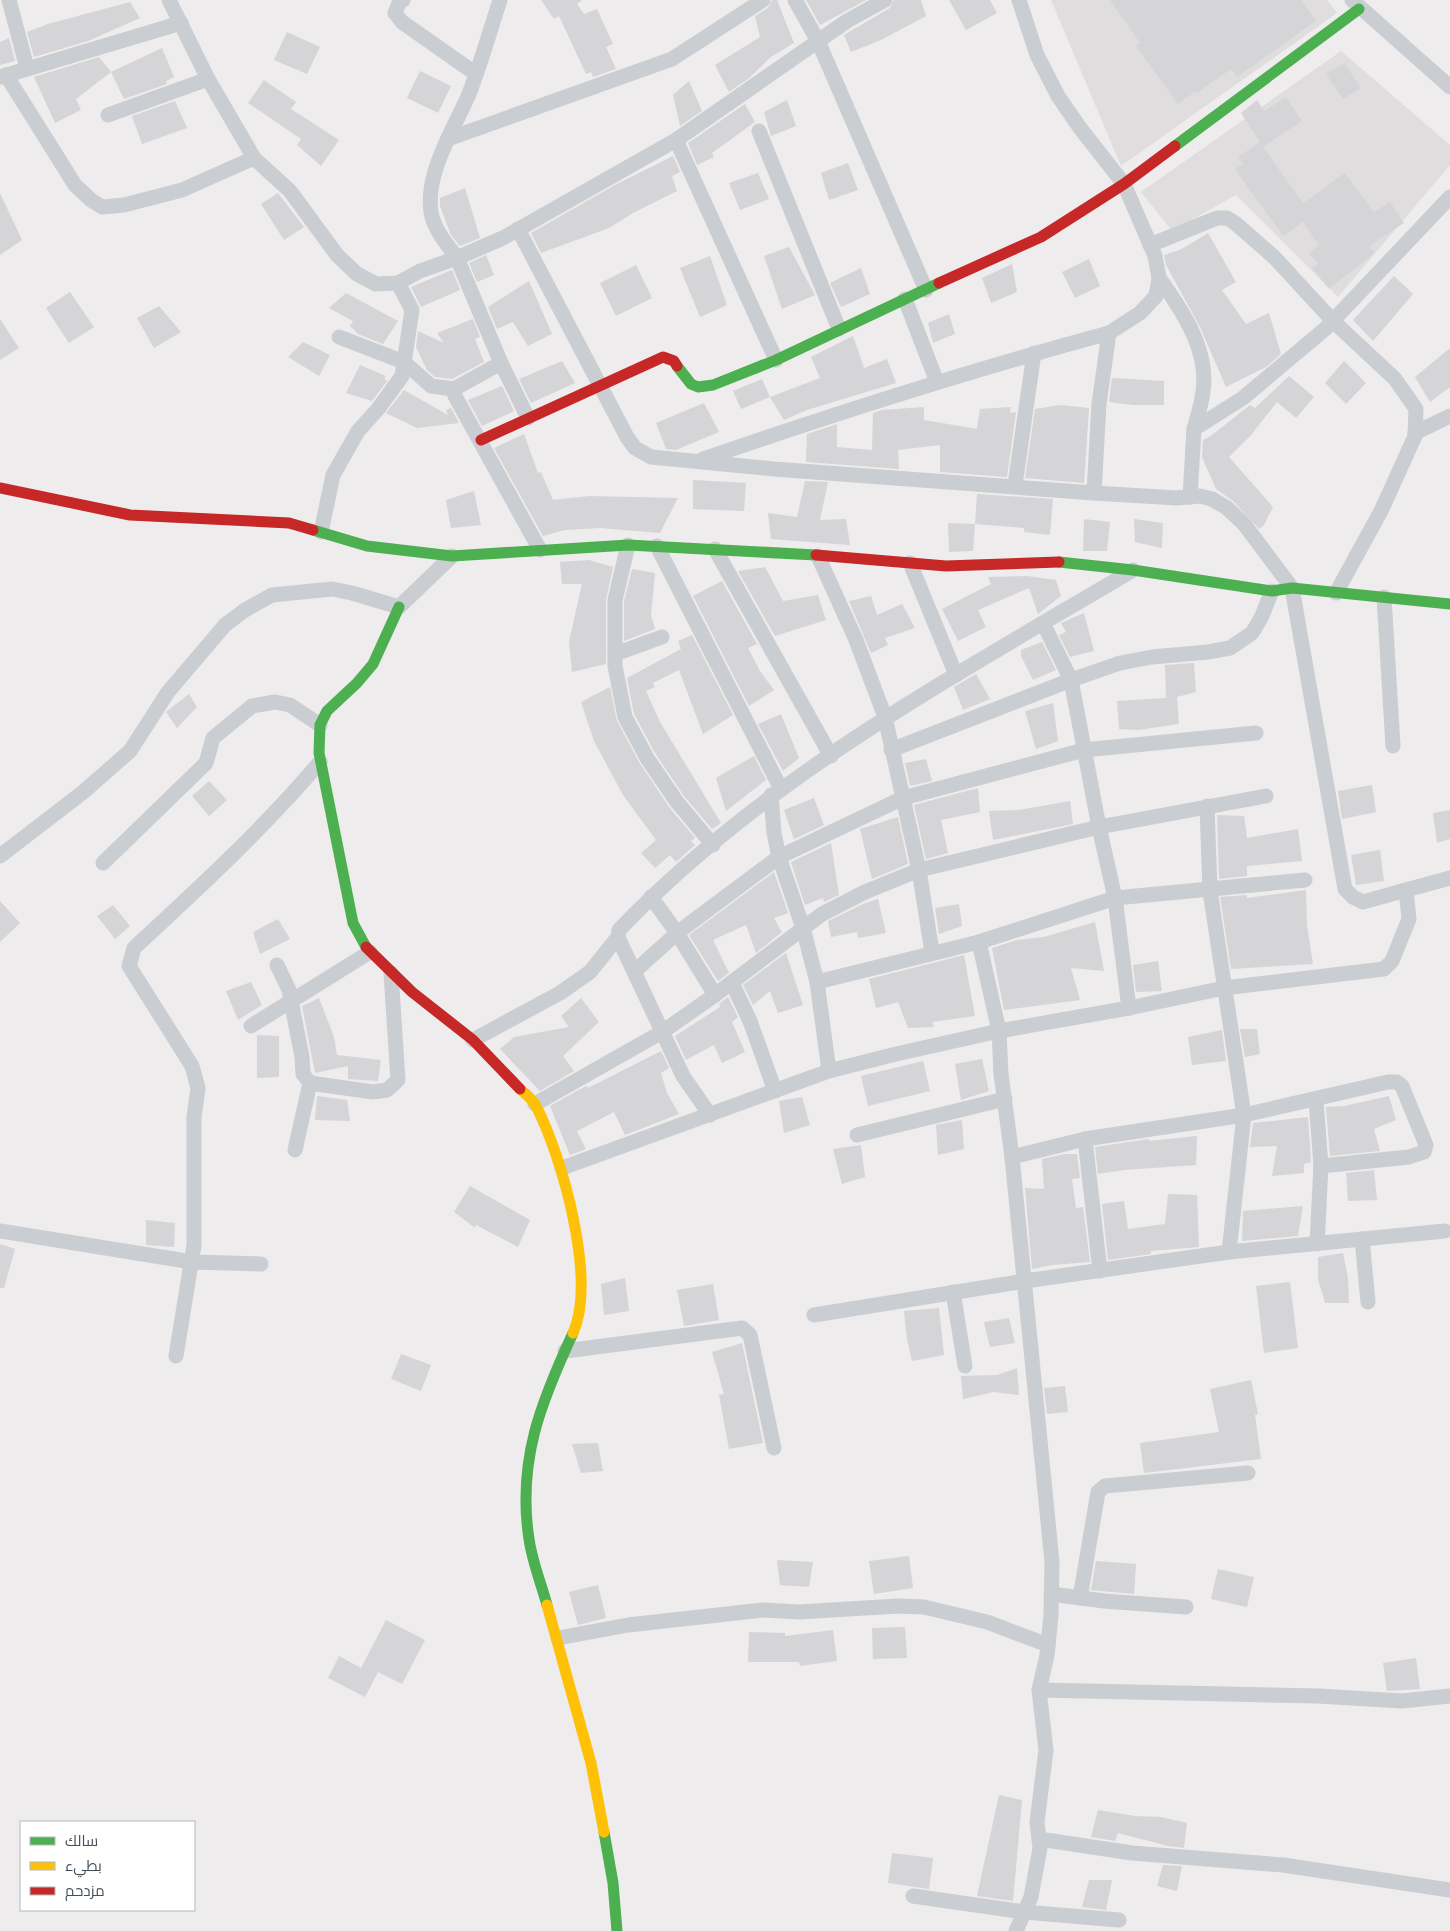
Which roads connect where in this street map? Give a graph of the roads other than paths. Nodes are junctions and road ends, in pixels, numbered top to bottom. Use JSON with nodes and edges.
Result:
{"nodes":[{"id":1,"x":9,"y":0,"type":"edge"},
{"id":2,"x":169,"y":0,"type":"edge"},
{"id":3,"x":403,"y":0,"type":"edge"},
{"id":4,"x":500,"y":0,"type":"edge"},
{"id":5,"x":763,"y":0,"type":"edge"},
{"id":6,"x":795,"y":0,"type":"edge"},
{"id":7,"x":885,"y":0,"type":"edge"},
{"id":8,"x":1019,"y":0,"type":"edge"},
{"id":9,"x":1355,"y":4,"type":"edge"},
{"id":10,"x":181,"y":23,"type":"junction"},
{"id":11,"x":818,"y":41,"type":"junction"},
{"id":12,"x":27,"y":68,"type":"junction"},
{"id":13,"x":476,"y":74,"type":"junction"},
{"id":14,"x":3,"y":76,"type":"edge"},
{"id":15,"x":208,"y":79,"type":"junction"},
{"id":16,"x":1450,"y":87,"type":"edge"},
{"id":17,"x":108,"y":115,"type":"dead end"},
{"id":18,"x":759,"y":131,"type":"dead end"},
{"id":19,"x":448,"y":139,"type":"junction"},
{"id":20,"x":676,"y":140,"type":"junction"},
{"id":21,"x":254,"y":158,"type":"junction"},
{"id":22,"x":1124,"y":184,"type":"junction"},
{"id":23,"x":1450,"y":197,"type":"edge"},
{"id":24,"x":518,"y":229,"type":"junction"},
{"id":25,"x":1150,"y":245,"type":"junction"},
{"id":26,"x":458,"y":258,"type":"junction"},
{"id":27,"x":1159,"y":278,"type":"junction"},
{"id":28,"x":398,"y":283,"type":"junction"},
{"id":29,"x":926,"y":290,"type":"junction"},
{"id":30,"x":905,"y":299,"type":"junction"},
{"id":31,"x":1333,"y":321,"type":"junction"},
{"id":32,"x":839,"y":329,"type":"junction"},
{"id":33,"x":1109,"y":333,"type":"junction"},
{"id":34,"x":339,"y":337,"type":"dead end"},
{"id":35,"x":1034,"y":353,"type":"junction"},
{"id":36,"x":776,"y":360,"type":"junction"},
{"id":37,"x":404,"y":362,"type":"junction"},
{"id":38,"x":501,"y":363,"type":"junction"},
{"id":39,"x":937,"y":382,"type":"junction"},
{"id":40,"x":601,"y":385,"type":"junction"},
{"id":41,"x":454,"y":389,"type":"junction"},
{"id":42,"x":1450,"y":416,"type":"edge"},
{"id":43,"x":528,"y":418,"type":"junction"},
{"id":44,"x":1194,"y":429,"type":"junction"},
{"id":45,"x":1416,"y":432,"type":"junction"},
{"id":46,"x":481,"y":440,"type":"junction"},
{"id":47,"x":697,"y":461,"type":"junction"},
{"id":48,"x":1015,"y":485,"type":"junction"},
{"id":49,"x":0,"y":488,"type":"edge"},
{"id":50,"x":1094,"y":493,"type":"junction"},
{"id":51,"x":1190,"y":497,"type":"junction"},
{"id":52,"x":322,"y":532,"type":"junction"},
{"id":53,"x":628,"y":544,"type":"junction"},
{"id":54,"x":657,"y":546,"type":"junction"},
{"id":55,"x":715,"y":549,"type":"junction"},
{"id":56,"x":540,"y":550,"type":"junction"},
{"id":57,"x":452,"y":556,"type":"junction"},
{"id":58,"x":818,"y":556,"type":"junction"},
{"id":59,"x":910,"y":563,"type":"junction"},
{"id":60,"x":1133,"y":570,"type":"junction"},
{"id":61,"x":1292,"y":588,"type":"junction"},
{"id":62,"x":1272,"y":591,"type":"junction"},
{"id":63,"x":1336,"y":593,"type":"junction"},
{"id":64,"x":1384,"y":597,"type":"junction"},
{"id":65,"x":1450,"y":604,"type":"edge"},
{"id":66,"x":399,"y":607,"type":"junction"},
{"id":67,"x":1043,"y":623,"type":"junction"},
{"id":68,"x":662,"y":637,"type":"dead end"},
{"id":69,"x":615,"y":654,"type":"junction"},
{"id":70,"x":956,"y":675,"type":"junction"},
{"id":71,"x":1071,"y":680,"type":"junction"},
{"id":72,"x":885,"y":717,"type":"junction"},
{"id":73,"x":320,"y":725,"type":"junction"},
{"id":74,"x":1256,"y":733,"type":"dead end"},
{"id":75,"x":1393,"y":746,"type":"dead end"},
{"id":76,"x":891,"y":750,"type":"junction"},
{"id":77,"x":1084,"y":750,"type":"junction"},
{"id":78,"x":831,"y":756,"type":"junction"},
{"id":79,"x":320,"y":762,"type":"junction"},
{"id":80,"x":776,"y":792,"type":"junction"},
{"id":81,"x":1266,"y":796,"type":"dead end"},
{"id":82,"x":903,"y":798,"type":"junction"},
{"id":83,"x":1207,"y":806,"type":"junction"},
{"id":84,"x":1098,"y":827,"type":"junction"},
{"id":85,"x":713,"y":845,"type":"junction"},
{"id":86,"x":0,"y":856,"type":"edge"},
{"id":87,"x":779,"y":857,"type":"junction"},
{"id":88,"x":103,"y":863,"type":"dead end"},
{"id":89,"x":919,"y":870,"type":"junction"},
{"id":90,"x":1450,"y":878,"type":"edge"},
{"id":91,"x":1305,"y":880,"type":"dead end"},
{"id":92,"x":1406,"y":890,"type":"junction"},
{"id":93,"x":1210,"y":891,"type":"junction"},
{"id":94,"x":651,"y":897,"type":"junction"},
{"id":95,"x":1115,"y":898,"type":"junction"},
{"id":96,"x":804,"y":928,"type":"junction"},
{"id":97,"x":677,"y":933,"type":"junction"},
{"id":98,"x":618,"y":938,"type":"junction"},
{"id":99,"x":979,"y":942,"type":"junction"},
{"id":100,"x":370,"y":952,"type":"junction"},
{"id":101,"x":932,"y":952,"type":"junction"},
{"id":102,"x":277,"y":965,"type":"dead end"},
{"id":103,"x":634,"y":971,"type":"junction"},
{"id":104,"x":391,"y":973,"type":"junction"},
{"id":105,"x":817,"y":982,"type":"junction"},
{"id":106,"x":732,"y":983,"type":"junction"},
{"id":107,"x":1224,"y":988,"type":"junction"},
{"id":108,"x":715,"y":995,"type":"junction"},
{"id":109,"x":291,"y":1001,"type":"junction"},
{"id":110,"x":1129,"y":1008,"type":"junction"},
{"id":111,"x":251,"y":1026,"type":"dead end"},
{"id":112,"x":999,"y":1031,"type":"junction"},
{"id":113,"x":662,"y":1032,"type":"junction"},
{"id":114,"x":472,"y":1040,"type":"junction"},
{"id":115,"x":829,"y":1072,"type":"junction"},
{"id":116,"x":310,"y":1083,"type":"junction"},
{"id":117,"x":775,"y":1091,"type":"junction"},
{"id":118,"x":1005,"y":1099,"type":"junction"},
{"id":119,"x":1316,"y":1100,"type":"junction"},
{"id":120,"x":535,"y":1104,"type":"junction"},
{"id":121,"x":710,"y":1115,"type":"junction"},
{"id":122,"x":1244,"y":1115,"type":"junction"},
{"id":123,"x":858,"y":1135,"type":"dead end"},
{"id":124,"x":1085,"y":1139,"type":"junction"},
{"id":125,"x":295,"y":1150,"type":"dead end"},
{"id":126,"x":1012,"y":1157,"type":"junction"},
{"id":127,"x":1321,"y":1166,"type":"junction"},
{"id":128,"x":562,"y":1168,"type":"junction"},
{"id":129,"x":0,"y":1231,"type":"edge"},
{"id":130,"x":1445,"y":1231,"type":"dead end"},
{"id":131,"x":1362,"y":1239,"type":"junction"},
{"id":132,"x":1318,"y":1244,"type":"junction"},
{"id":133,"x":1229,"y":1252,"type":"junction"},
{"id":134,"x":192,"y":1262,"type":"junction"},
{"id":135,"x":261,"y":1264,"type":"dead end"},
{"id":136,"x":1100,"y":1271,"type":"junction"},
{"id":137,"x":1025,"y":1281,"type":"junction"},
{"id":138,"x":953,"y":1292,"type":"junction"},
{"id":139,"x":1368,"y":1302,"type":"dead end"},
{"id":140,"x":814,"y":1315,"type":"dead end"},
{"id":141,"x":565,"y":1351,"type":"junction"},
{"id":142,"x":176,"y":1356,"type":"dead end"},
{"id":143,"x":965,"y":1366,"type":"dead end"},
{"id":144,"x":774,"y":1448,"type":"dead end"},
{"id":145,"x":1248,"y":1473,"type":"dead end"},
{"id":146,"x":1051,"y":1594,"type":"junction"},
{"id":147,"x":1080,"y":1598,"type":"junction"},
{"id":148,"x":1186,"y":1607,"type":"dead end"},
{"id":149,"x":558,"y":1638,"type":"junction"},
{"id":150,"x":1048,"y":1645,"type":"junction"},
{"id":151,"x":1039,"y":1690,"type":"junction"},
{"id":152,"x":1450,"y":1696,"type":"edge"},
{"id":153,"x":1039,"y":1839,"type":"junction"},
{"id":154,"x":1450,"y":1890,"type":"edge"},
{"id":155,"x":912,"y":1896,"type":"dead end"},
{"id":156,"x":1024,"y":1912,"type":"junction"},
{"id":157,"x":1119,"y":1920,"type":"dead end"},
{"id":158,"x":617,"y":1931,"type":"edge"},
{"id":159,"x":1016,"y":1931,"type":"edge"}],
"edges":[{"from":1,"to":12,"type":"street"},
{"from":2,"to":10,"type":"street"},
{"from":3,"to":13,"type":"street"},
{"from":4,"to":13,"type":"street"},
{"from":5,"to":19,"type":"street"},
{"from":6,"to":11,"type":"street"},
{"from":7,"to":11,"type":"street"},
{"from":8,"to":22,"type":"street"},
{"from":9,"to":16,"type":"street"},
{"from":9,"to":22,"type":"street"},
{"from":10,"to":12,"type":"street"},
{"from":10,"to":15,"type":"street"},
{"from":11,"to":20,"type":"street"},
{"from":11,"to":29,"type":"street"},
{"from":12,"to":14,"type":"street"},
{"from":13,"to":19,"type":"street"},
{"from":14,"to":21,"type":"street"},
{"from":15,"to":17,"type":"street"},
{"from":15,"to":21,"type":"street"},
{"from":18,"to":32,"type":"street"},
{"from":19,"to":26,"type":"street"},
{"from":20,"to":24,"type":"street"},
{"from":20,"to":36,"type":"street"},
{"from":21,"to":28,"type":"street"},
{"from":22,"to":25,"type":"street"},
{"from":22,"to":29,"type":"street"},
{"from":23,"to":31,"type":"street"},
{"from":24,"to":26,"type":"street"},
{"from":24,"to":40,"type":"street"},
{"from":25,"to":27,"type":"street"},
{"from":25,"to":31,"type":"street"},
{"from":26,"to":28,"type":"street"},
{"from":26,"to":38,"type":"street"},
{"from":27,"to":33,"type":"street"},
{"from":27,"to":44,"type":"street"},
{"from":28,"to":37,"type":"street"},
{"from":29,"to":30,"type":"street"},
{"from":30,"to":32,"type":"street"},
{"from":30,"to":39,"type":"street"},
{"from":31,"to":44,"type":"street"},
{"from":31,"to":45,"type":"street"},
{"from":32,"to":36,"type":"street"},
{"from":33,"to":35,"type":"street"},
{"from":33,"to":50,"type":"street"},
{"from":34,"to":37,"type":"street"},
{"from":35,"to":39,"type":"street"},
{"from":35,"to":48,"type":"street"},
{"from":36,"to":40,"type":"street"},
{"from":37,"to":41,"type":"street"},
{"from":37,"to":52,"type":"street"},
{"from":38,"to":41,"type":"street"},
{"from":38,"to":43,"type":"street"},
{"from":39,"to":47,"type":"street"},
{"from":40,"to":43,"type":"street"},
{"from":40,"to":47,"type":"street"},
{"from":41,"to":46,"type":"street"},
{"from":42,"to":45,"type":"street"},
{"from":43,"to":46,"type":"street"},
{"from":44,"to":51,"type":"street"},
{"from":45,"to":63,"type":"street"},
{"from":46,"to":56,"type":"street"},
{"from":47,"to":48,"type":"street"},
{"from":48,"to":50,"type":"street"},
{"from":49,"to":52,"type":"street"},
{"from":50,"to":51,"type":"street"},
{"from":51,"to":61,"type":"street"},
{"from":52,"to":57,"type":"street"},
{"from":53,"to":54,"type":"street"},
{"from":53,"to":56,"type":"street"},
{"from":53,"to":69,"type":"street"},
{"from":54,"to":55,"type":"street"},
{"from":54,"to":80,"type":"street"},
{"from":55,"to":58,"type":"street"},
{"from":55,"to":78,"type":"street"},
{"from":56,"to":57,"type":"street"},
{"from":57,"to":66,"type":"street"},
{"from":58,"to":59,"type":"street"},
{"from":58,"to":72,"type":"street"},
{"from":59,"to":60,"type":"street"},
{"from":59,"to":70,"type":"street"},
{"from":60,"to":62,"type":"street"},
{"from":60,"to":67,"type":"street"},
{"from":61,"to":62,"type":"street"},
{"from":61,"to":63,"type":"street"},
{"from":61,"to":92,"type":"street"},
{"from":62,"to":71,"type":"street"},
{"from":63,"to":64,"type":"street"},
{"from":64,"to":65,"type":"street"},
{"from":64,"to":75,"type":"street"},
{"from":66,"to":73,"type":"street"},
{"from":66,"to":86,"type":"street"},
{"from":67,"to":70,"type":"street"},
{"from":67,"to":71,"type":"street"},
{"from":68,"to":69,"type":"street"},
{"from":69,"to":85,"type":"street"},
{"from":70,"to":72,"type":"street"},
{"from":71,"to":76,"type":"street"},
{"from":71,"to":77,"type":"street"},
{"from":72,"to":76,"type":"street"},
{"from":72,"to":78,"type":"street"},
{"from":73,"to":79,"type":"street"},
{"from":73,"to":88,"type":"street"},
{"from":74,"to":77,"type":"street"},
{"from":76,"to":82,"type":"street"},
{"from":77,"to":82,"type":"street"},
{"from":77,"to":84,"type":"street"},
{"from":78,"to":80,"type":"street"},
{"from":79,"to":100,"type":"street"},
{"from":79,"to":134,"type":"street"},
{"from":80,"to":85,"type":"street"},
{"from":80,"to":87,"type":"street"},
{"from":81,"to":83,"type":"street"},
{"from":82,"to":87,"type":"street"},
{"from":82,"to":89,"type":"street"},
{"from":83,"to":84,"type":"street"},
{"from":83,"to":93,"type":"street"},
{"from":84,"to":89,"type":"street"},
{"from":84,"to":95,"type":"street"},
{"from":85,"to":94,"type":"street"},
{"from":87,"to":96,"type":"street"},
{"from":87,"to":97,"type":"street"},
{"from":89,"to":96,"type":"street"},
{"from":89,"to":101,"type":"street"},
{"from":90,"to":92,"type":"street"},
{"from":91,"to":93,"type":"street"},
{"from":92,"to":107,"type":"street"},
{"from":93,"to":95,"type":"street"},
{"from":93,"to":107,"type":"street"},
{"from":94,"to":97,"type":"street"},
{"from":94,"to":98,"type":"street"},
{"from":95,"to":99,"type":"street"},
{"from":95,"to":110,"type":"street"},
{"from":96,"to":105,"type":"street"},
{"from":96,"to":106,"type":"street"},
{"from":97,"to":103,"type":"street"},
{"from":97,"to":108,"type":"street"},
{"from":98,"to":103,"type":"street"},
{"from":98,"to":114,"type":"street"},
{"from":99,"to":101,"type":"street"},
{"from":99,"to":112,"type":"street"},
{"from":100,"to":104,"type":"street"},
{"from":100,"to":109,"type":"street"},
{"from":101,"to":105,"type":"street"},
{"from":102,"to":109,"type":"street"},
{"from":103,"to":113,"type":"street"},
{"from":104,"to":114,"type":"street"},
{"from":104,"to":116,"type":"street"},
{"from":105,"to":115,"type":"street"},
{"from":106,"to":108,"type":"street"},
{"from":106,"to":117,"type":"street"},
{"from":107,"to":110,"type":"street"},
{"from":107,"to":122,"type":"street"},
{"from":108,"to":113,"type":"street"},
{"from":109,"to":111,"type":"street"},
{"from":109,"to":116,"type":"street"},
{"from":110,"to":112,"type":"street"},
{"from":112,"to":115,"type":"street"},
{"from":112,"to":118,"type":"street"},
{"from":113,"to":120,"type":"street"},
{"from":113,"to":121,"type":"street"},
{"from":114,"to":120,"type":"street"},
{"from":115,"to":117,"type":"street"},
{"from":116,"to":125,"type":"street"},
{"from":117,"to":121,"type":"street"},
{"from":118,"to":123,"type":"street"},
{"from":118,"to":126,"type":"street"},
{"from":119,"to":122,"type":"street"},
{"from":119,"to":127,"type":"street"},
{"from":119,"to":127,"type":"street"},
{"from":120,"to":128,"type":"street"},
{"from":121,"to":128,"type":"street"},
{"from":122,"to":124,"type":"street"},
{"from":122,"to":133,"type":"street"},
{"from":124,"to":126,"type":"street"},
{"from":124,"to":136,"type":"street"},
{"from":126,"to":137,"type":"street"},
{"from":127,"to":132,"type":"street"},
{"from":128,"to":141,"type":"street"},
{"from":129,"to":134,"type":"street"},
{"from":130,"to":131,"type":"street"},
{"from":131,"to":132,"type":"street"},
{"from":131,"to":139,"type":"street"},
{"from":132,"to":133,"type":"street"},
{"from":133,"to":136,"type":"street"},
{"from":134,"to":135,"type":"street"},
{"from":134,"to":142,"type":"street"},
{"from":136,"to":137,"type":"street"},
{"from":137,"to":138,"type":"street"},
{"from":137,"to":146,"type":"street"},
{"from":138,"to":140,"type":"street"},
{"from":138,"to":143,"type":"street"},
{"from":141,"to":144,"type":"street"},
{"from":141,"to":149,"type":"street"},
{"from":145,"to":147,"type":"street"},
{"from":146,"to":147,"type":"street"},
{"from":146,"to":150,"type":"street"},
{"from":147,"to":148,"type":"street"},
{"from":149,"to":150,"type":"street"},
{"from":149,"to":158,"type":"street"},
{"from":150,"to":151,"type":"street"},
{"from":151,"to":152,"type":"street"},
{"from":151,"to":153,"type":"street"},
{"from":153,"to":154,"type":"street"},
{"from":153,"to":156,"type":"street"},
{"from":155,"to":156,"type":"street"},
{"from":156,"to":157,"type":"street"},
{"from":156,"to":159,"type":"street"}]}
